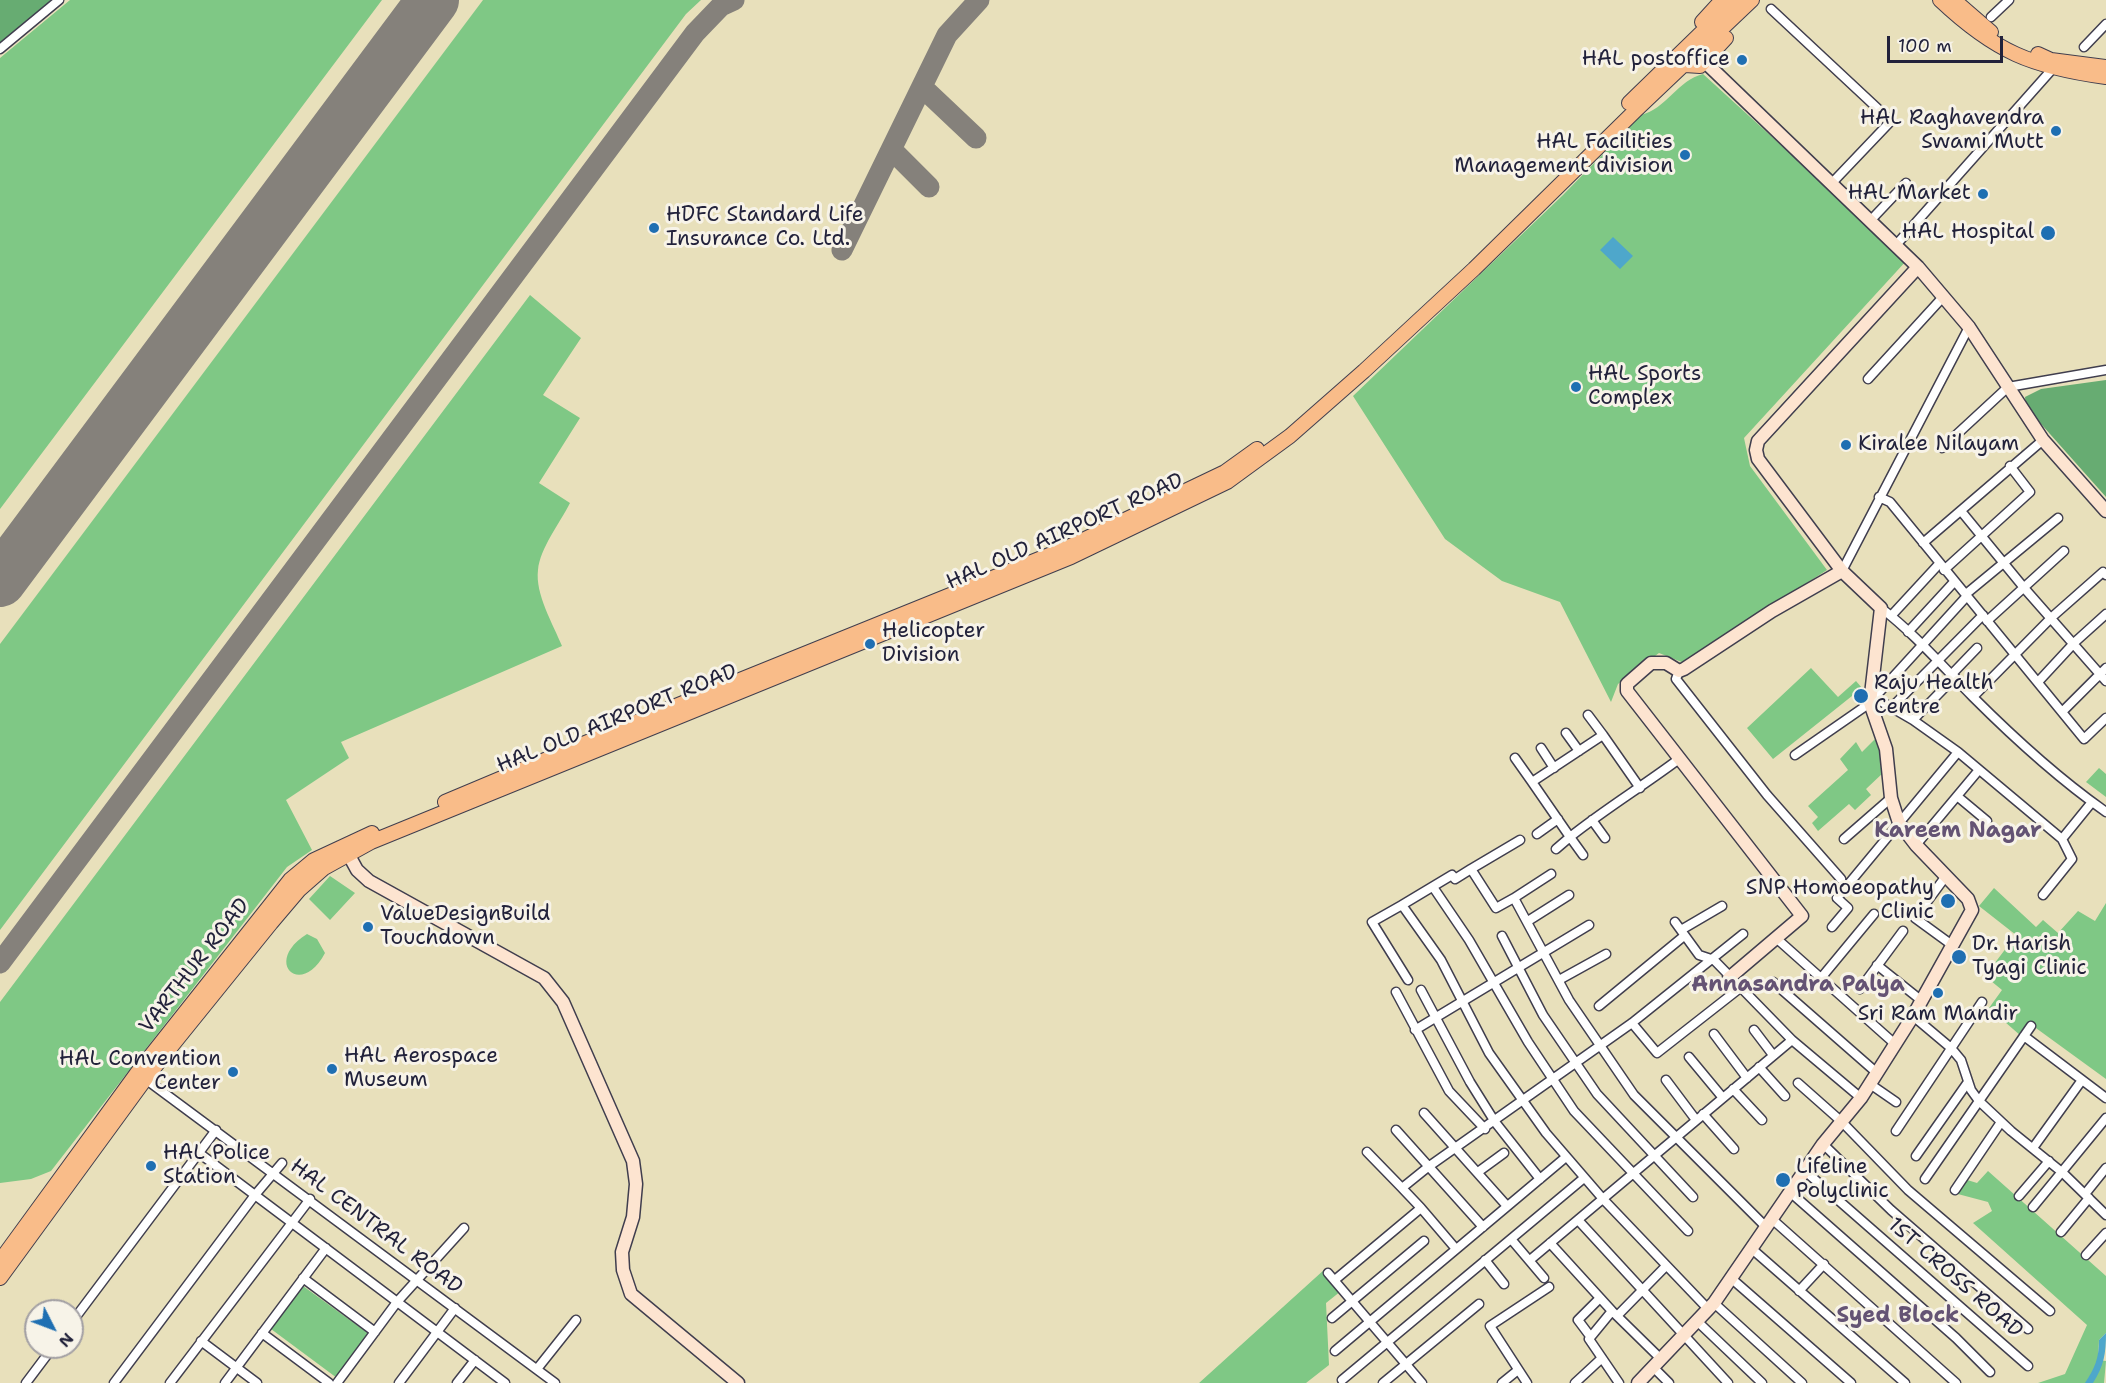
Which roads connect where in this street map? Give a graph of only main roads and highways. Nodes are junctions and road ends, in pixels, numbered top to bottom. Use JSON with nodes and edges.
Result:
{"nodes":[{"id":1,"x":1722,"y":0,"type":"edge"},
{"id":2,"x":1735,"y":0,"type":"edge"},
{"id":3,"x":1752,"y":0,"type":"edge"},
{"id":4,"x":1940,"y":0,"type":"edge"},
{"id":5,"x":1954,"y":0,"type":"edge"},
{"id":6,"x":1767,"y":5,"type":"edge"},
{"id":7,"x":1683,"y":60,"type":"junction"},
{"id":8,"x":2056,"y":65,"type":"junction"},
{"id":9,"x":2106,"y":67,"type":"edge"},
{"id":10,"x":2106,"y":78,"type":"edge"},
{"id":11,"x":1059,"y":557,"type":"junction"},
{"id":12,"x":360,"y":838,"type":"joint"},
{"id":13,"x":346,"y":850,"type":"junction"},
{"id":14,"x":141,"y":1076,"type":"junction"},
{"id":15,"x":0,"y":1261,"type":"edge"},
{"id":16,"x":0,"y":1278,"type":"edge"}],
"edges":[{"from":1,"to":7,"type":"main road"},
{"from":2,"to":7,"type":"main road"},
{"from":3,"to":7,"type":"main road"},
{"from":4,"to":8,"type":"main road"},
{"from":5,"to":8,"type":"main road"},
{"from":6,"to":7,"type":"main road"},
{"from":7,"to":11,"type":"main road","name":"HAL OLD AIRPORT ROAD"},
{"from":8,"to":9,"type":"main road"},
{"from":8,"to":10,"type":"main road"},
{"from":11,"to":12,"type":"main road","name":"HAL OLD AIRPORT ROAD"},
{"from":11,"to":13,"type":"main road","name":"HAL OLD AIRPORT ROAD"},
{"from":12,"to":13,"type":"main road","name":"VARTHUR ROAD"},
{"from":13,"to":14,"type":"main road","name":"VARTHUR ROAD"},
{"from":14,"to":15,"type":"main road","name":"VARTHUR ROAD"},
{"from":14,"to":16,"type":"main road","name":"VARTHUR ROAD"}]}
